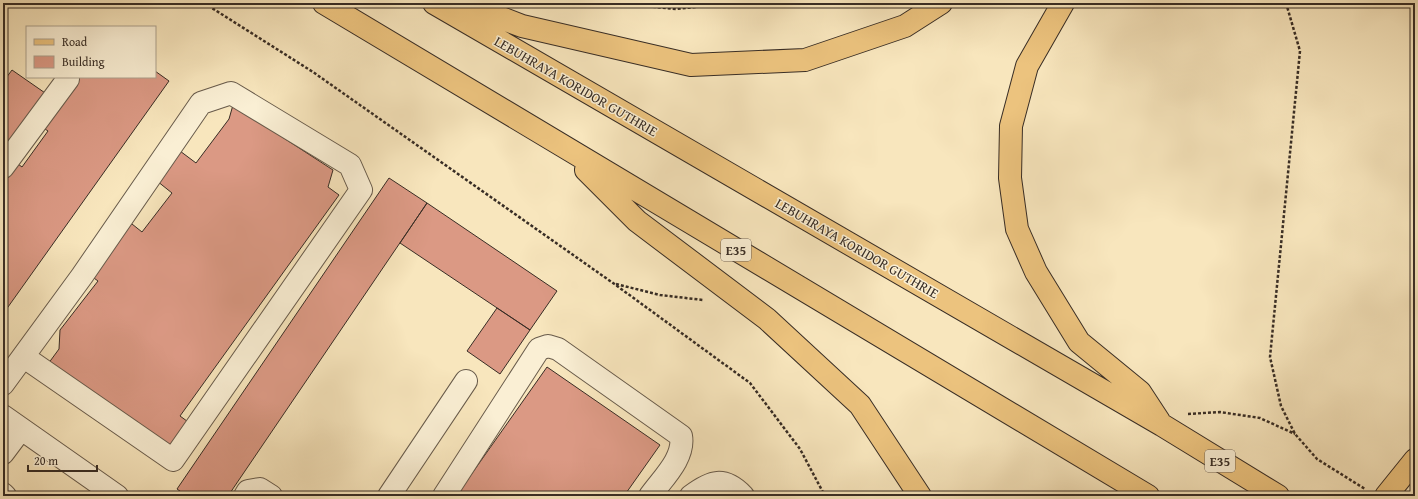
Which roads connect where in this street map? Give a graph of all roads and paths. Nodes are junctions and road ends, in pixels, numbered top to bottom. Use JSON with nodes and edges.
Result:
{"nodes":[{"id":1,"x":204,"y":3,"type":"edge"},
{"id":2,"x":324,"y":3,"type":"edge"},
{"id":3,"x":434,"y":3,"type":"edge"},
{"id":4,"x":462,"y":3,"type":"edge"},
{"id":5,"x":613,"y":3,"type":"edge"},
{"id":6,"x":738,"y":3,"type":"edge"},
{"id":7,"x":941,"y":3,"type":"edge"},
{"id":8,"x":1063,"y":3,"type":"edge"},
{"id":9,"x":1286,"y":3,"type":"edge"},
{"id":10,"x":68,"y":79,"type":"dead end"},
{"id":11,"x":560,"y":146,"type":"junction"},
{"id":12,"x":3,"y":167,"type":"edge"},
{"id":13,"x":613,"y":283,"type":"junction"},
{"id":14,"x":711,"y":301,"type":"dead end"},
{"id":15,"x":24,"y":357,"type":"junction"},
{"id":16,"x":466,"y":381,"type":"dead end"},
{"id":17,"x":3,"y":384,"type":"edge"},
{"id":18,"x":3,"y":416,"type":"edge"},
{"id":19,"x":1162,"y":425,"type":"junction"},
{"id":20,"x":21,"y":429,"type":"junction"},
{"id":21,"x":1295,"y":434,"type":"junction"},
{"id":22,"x":3,"y":453,"type":"edge"},
{"id":23,"x":1415,"y":460,"type":"edge"},
{"id":24,"x":1378,"y":494,"type":"edge"},
{"id":25,"x":117,"y":496,"type":"edge"},
{"id":26,"x":244,"y":496,"type":"edge"},
{"id":27,"x":271,"y":496,"type":"edge"},
{"id":28,"x":389,"y":496,"type":"edge"},
{"id":29,"x":444,"y":496,"type":"edge"},
{"id":30,"x":650,"y":496,"type":"edge"},
{"id":31,"x":691,"y":496,"type":"edge"},
{"id":32,"x":743,"y":496,"type":"edge"},
{"id":33,"x":825,"y":496,"type":"edge"},
{"id":34,"x":920,"y":496,"type":"edge"},
{"id":35,"x":1148,"y":496,"type":"edge"},
{"id":36,"x":1278,"y":496,"type":"edge"}],
"edges":[{"from":1,"to":13,"type":"path"},
{"from":2,"to":11,"type":"main road","number":"E35"},
{"from":3,"to":19,"type":"main road","name":"LEBUHRAYA KORIDOR GUTHRIE","number":"E35"},
{"from":4,"to":7,"type":"main road"},
{"from":5,"to":6,"type":"path"},
{"from":8,"to":19,"type":"main road"},
{"from":9,"to":21,"type":"path"},
{"from":10,"to":12,"type":"street"},
{"from":11,"to":34,"type":"main road"},
{"from":11,"to":35,"type":"main road","number":"E35"},
{"from":13,"to":14,"type":"path"},
{"from":13,"to":33,"type":"path"},
{"from":15,"to":15,"type":"street"},
{"from":15,"to":17,"type":"street"},
{"from":16,"to":28,"type":"street"},
{"from":18,"to":20,"type":"street"},
{"from":19,"to":21,"type":"path"},
{"from":19,"to":36,"type":"main road","name":"LEBUHRAYA KORIDOR GUTHRIE","number":"E35"},
{"from":20,"to":22,"type":"street"},
{"from":20,"to":25,"type":"street"},
{"from":21,"to":24,"type":"path"},
{"from":23,"to":24,"type":"main road"},
{"from":26,"to":27,"type":"street"},
{"from":29,"to":30,"type":"street"},
{"from":31,"to":32,"type":"street"}]}
